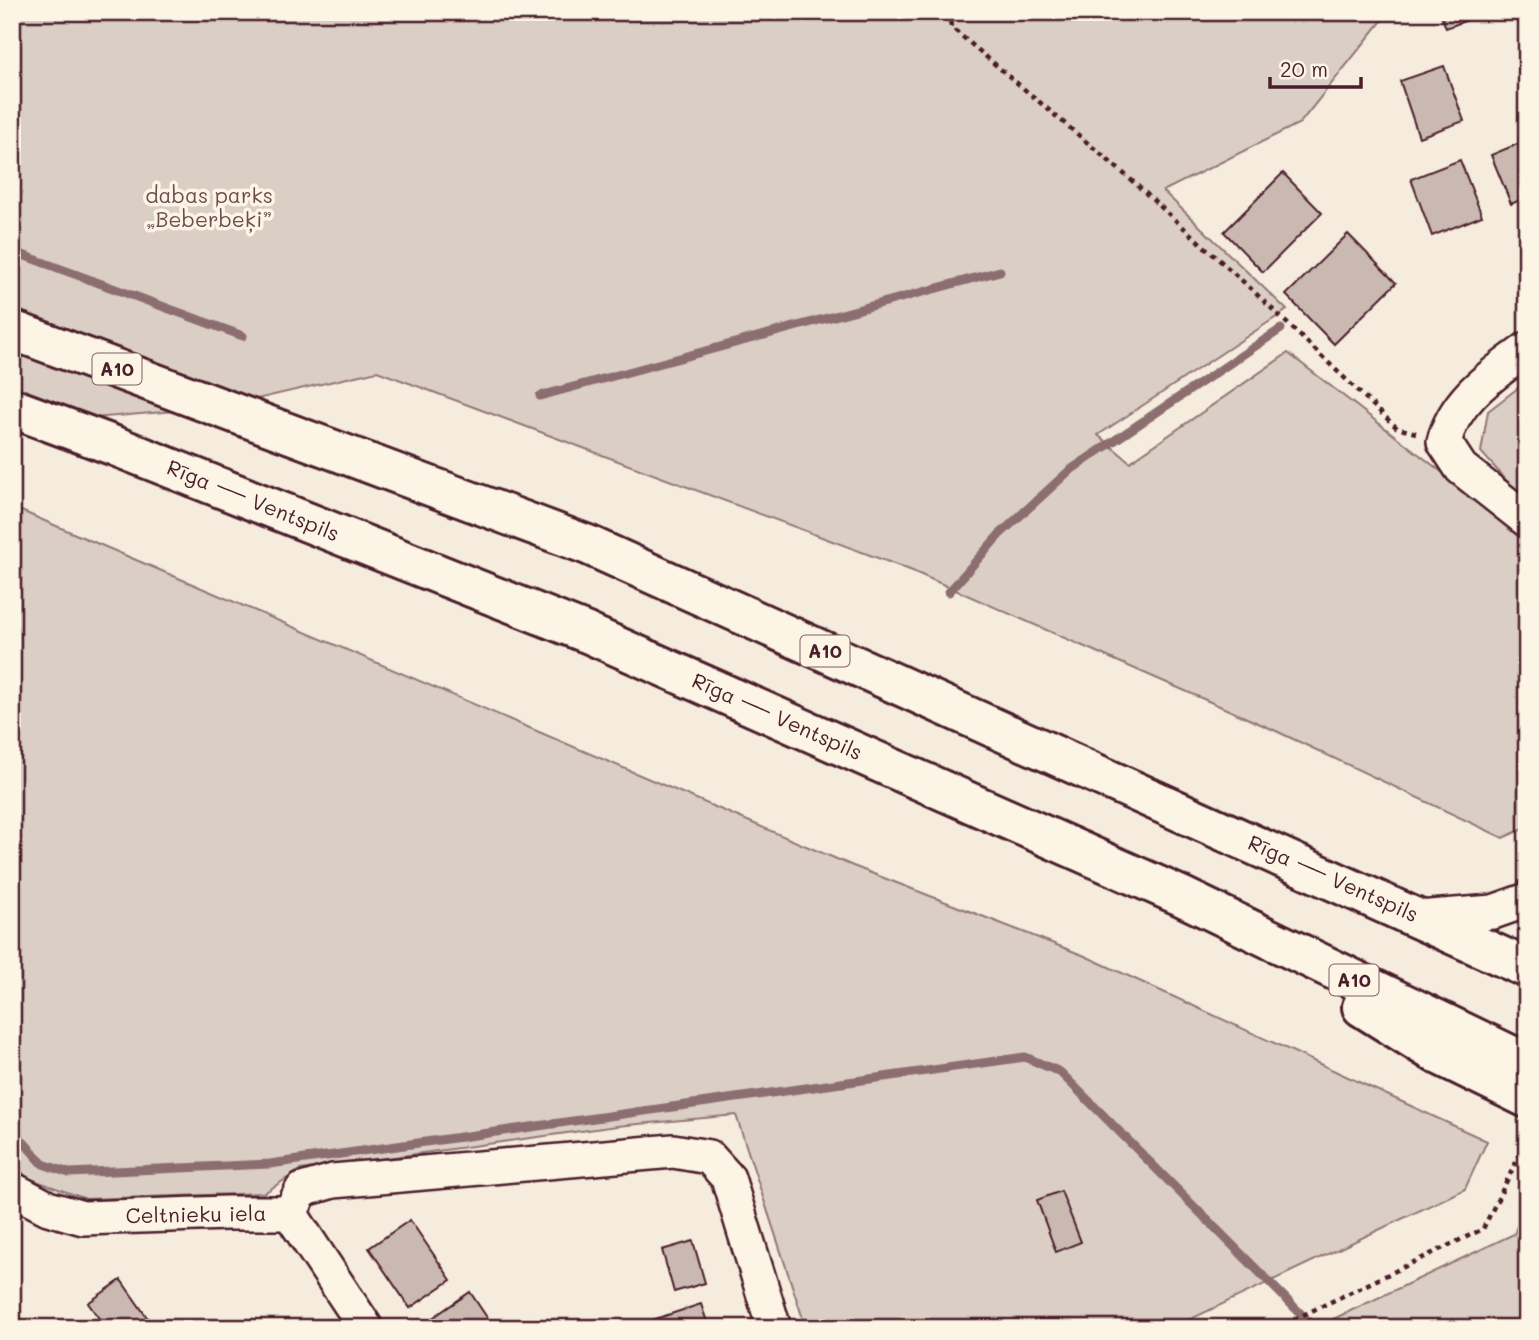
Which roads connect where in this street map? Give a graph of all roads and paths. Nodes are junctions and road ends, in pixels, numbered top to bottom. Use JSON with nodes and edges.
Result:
{"nodes":[{"id":1,"x":949,"y":12,"type":"edge"},
{"id":2,"x":12,"y":330,"type":"edge"},
{"id":3,"x":1527,"y":349,"type":"edge"},
{"id":4,"x":12,"y":408,"type":"edge"},
{"id":5,"x":1444,"y":442,"type":"junction"},
{"id":6,"x":1527,"y":520,"type":"edge"},
{"id":7,"x":1181,"y":896,"type":"junction"},
{"id":8,"x":1527,"y":900,"type":"edge"},
{"id":9,"x":1418,"y":918,"type":"junction"},
{"id":10,"x":1527,"y":968,"type":"edge"},
{"id":11,"x":1527,"y":1063,"type":"edge"},
{"id":12,"x":1527,"y":1098,"type":"edge"},
{"id":13,"x":1527,"y":1140,"type":"edge"},
{"id":14,"x":12,"y":1189,"type":"edge"},
{"id":15,"x":290,"y":1213,"type":"junction"},
{"id":16,"x":366,"y":1328,"type":"edge"},
{"id":17,"x":774,"y":1328,"type":"edge"},
{"id":18,"x":1276,"y":1328,"type":"edge"}],
"edges":[{"from":1,"to":5,"type":"path"},
{"from":2,"to":9,"type":"highway","name":"Rīga — Ventspils","number":"A10"},
{"from":3,"to":5,"type":"street"},
{"from":4,"to":7,"type":"highway","name":"Rīga — Ventspils","number":"A10"},
{"from":5,"to":6,"type":"street"},
{"from":7,"to":11,"type":"highway","name":"Rīga — Ventspils","number":"A10"},
{"from":7,"to":12,"type":"highway"},
{"from":8,"to":9,"type":"street"},
{"from":9,"to":10,"type":"highway","name":"Rīga — Ventspils","number":"A10"},
{"from":13,"to":18,"type":"path"},
{"from":14,"to":15,"type":"street","name":"Celtnieku iela"},
{"from":15,"to":16,"type":"street","name":"Celtnieku iela"},
{"from":15,"to":17,"type":"street"}]}
